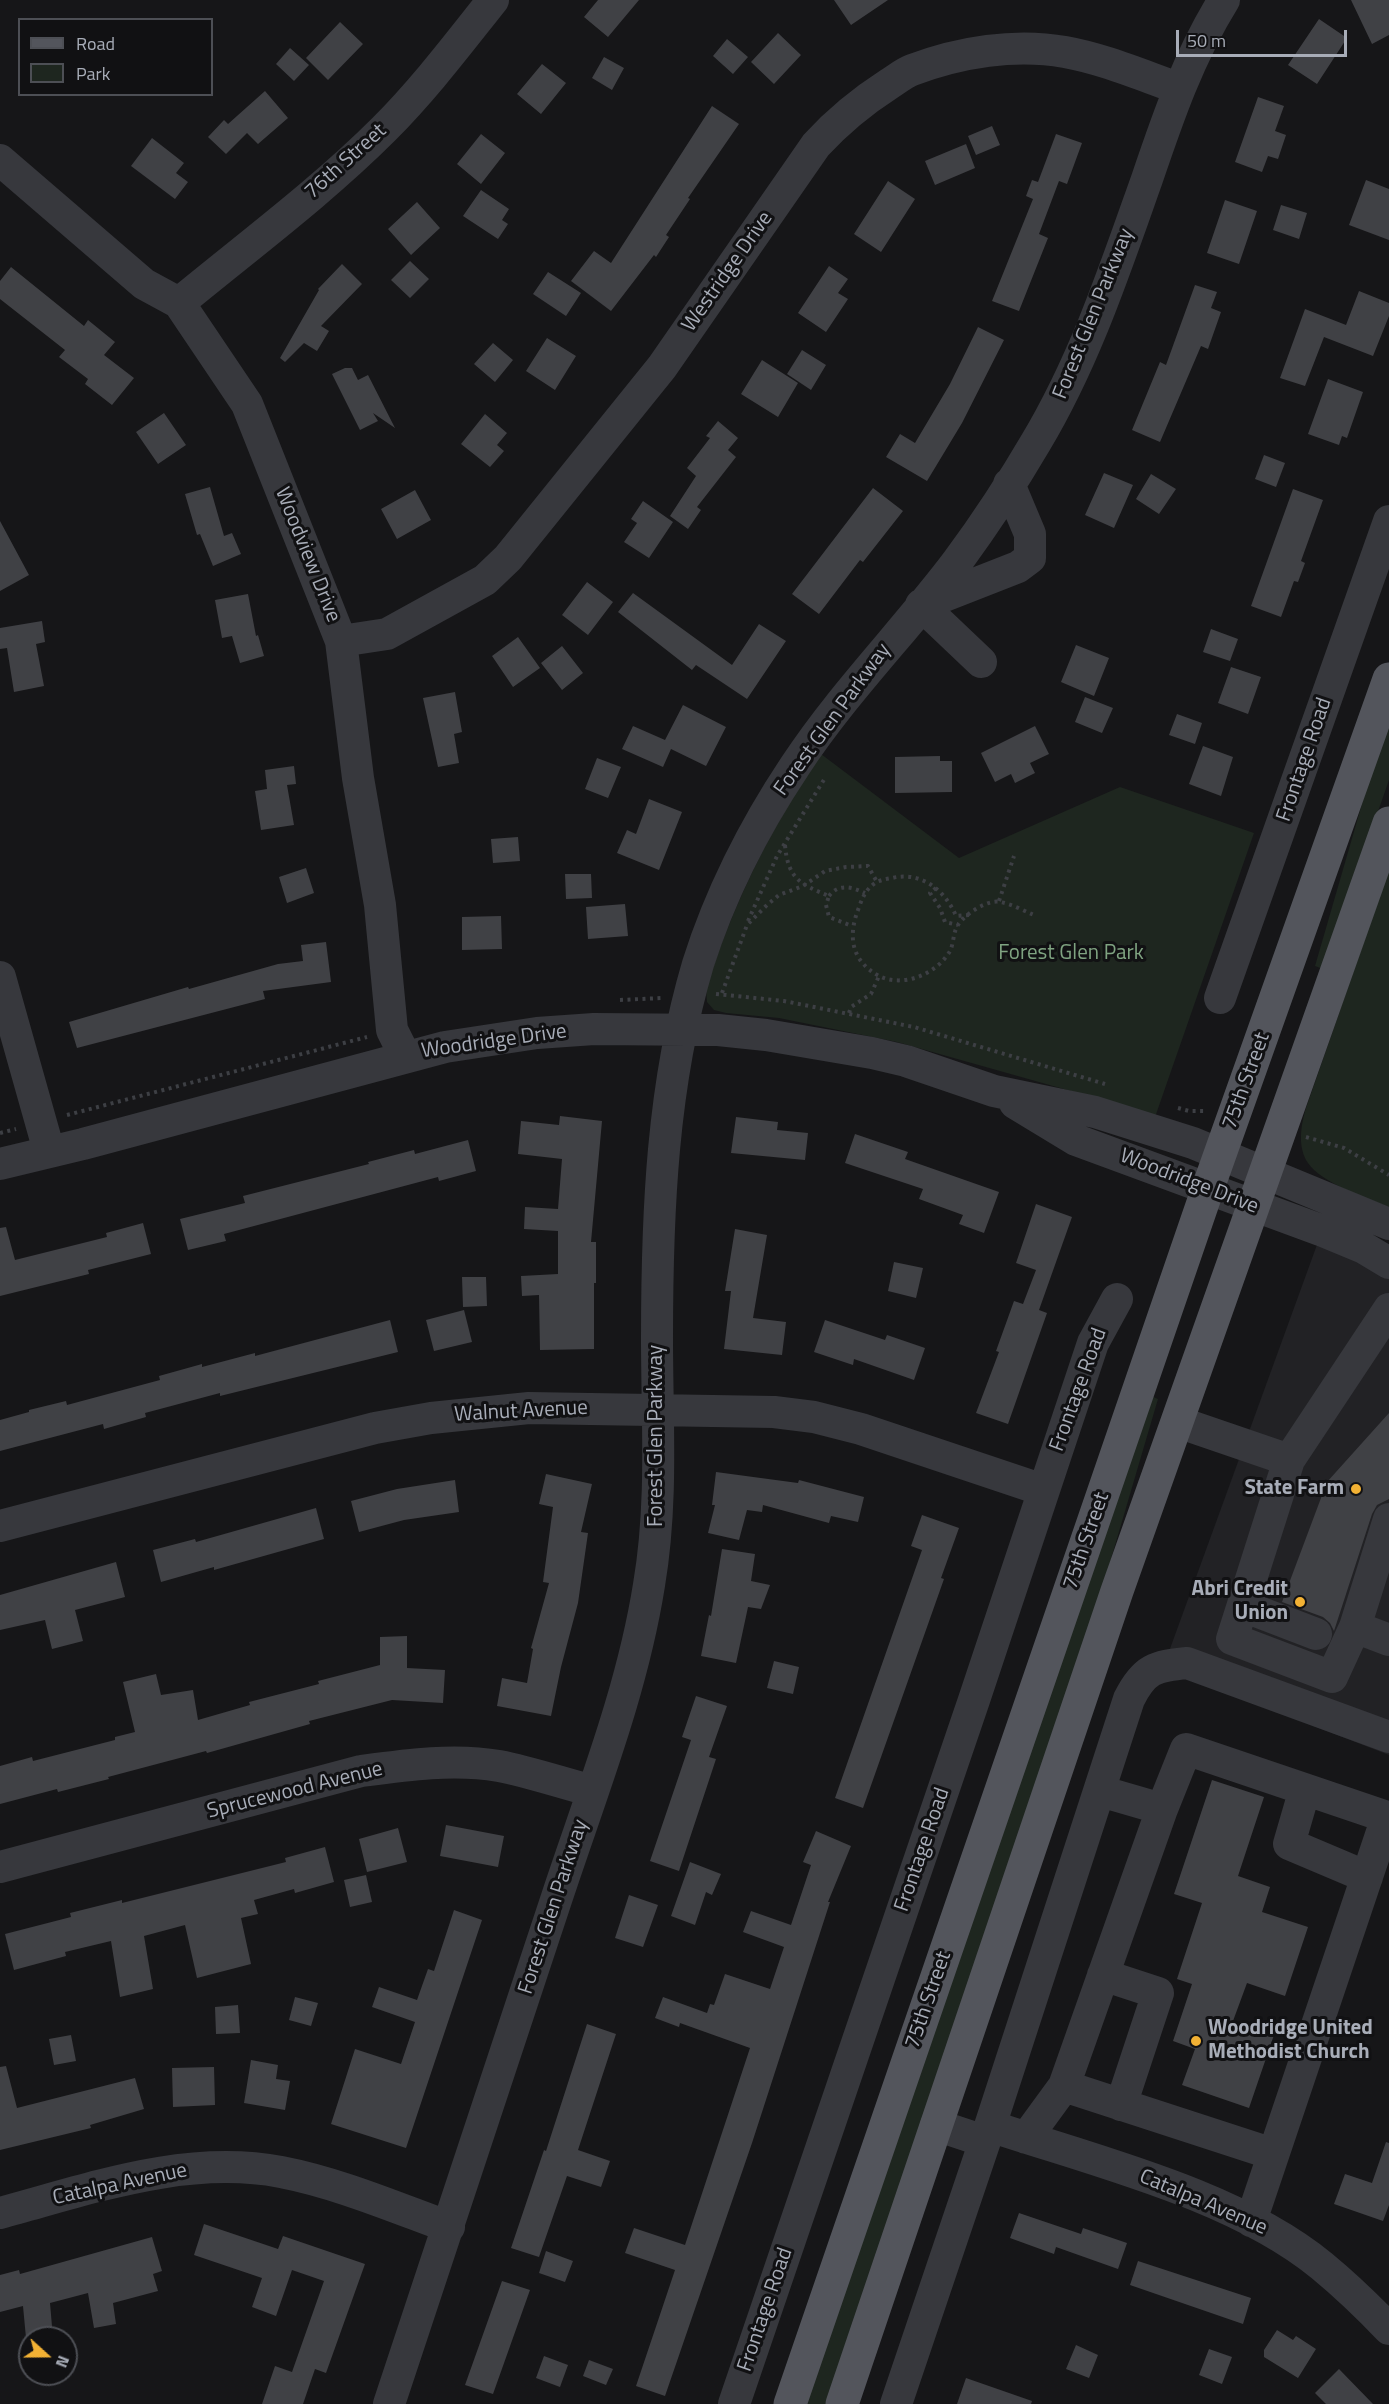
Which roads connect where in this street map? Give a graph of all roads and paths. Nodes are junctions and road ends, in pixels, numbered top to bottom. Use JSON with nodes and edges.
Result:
{"nodes":[{"id":1,"x":493,"y":0,"type":"edge"},
{"id":2,"x":1224,"y":0,"type":"edge"},
{"id":3,"x":1178,"y":88,"type":"junction"},
{"id":4,"x":0,"y":160,"type":"edge"},
{"id":5,"x":179,"y":303,"type":"junction"},
{"id":6,"x":1009,"y":484,"type":"junction"},
{"id":7,"x":1389,"y":521,"type":"edge"},
{"id":8,"x":921,"y":605,"type":"junction"},
{"id":9,"x":341,"y":641,"type":"junction"},
{"id":10,"x":981,"y":662,"type":"dead end"},
{"id":11,"x":1389,"y":679,"type":"edge"},
{"id":12,"x":825,"y":778,"type":"dead end"},
{"id":13,"x":1389,"y":823,"type":"edge"},
{"id":14,"x":785,"y":844,"type":"junction"},
{"id":15,"x":1014,"y":856,"type":"dead end"},
{"id":16,"x":877,"y":882,"type":"junction"},
{"id":17,"x":803,"y":886,"type":"junction"},
{"id":18,"x":936,"y":888,"type":"junction"},
{"id":19,"x":865,"y":893,"type":"junction"},
{"id":20,"x":829,"y":896,"type":"junction"},
{"id":21,"x":999,"y":901,"type":"junction"},
{"id":22,"x":969,"y":915,"type":"junction"},
{"id":23,"x":1034,"y":915,"type":"dead end"},
{"id":24,"x":747,"y":925,"type":"junction"},
{"id":25,"x":958,"y":925,"type":"junction"},
{"id":26,"x":852,"y":926,"type":"junction"},
{"id":27,"x":879,"y":976,"type":"junction"},
{"id":28,"x":0,"y":977,"type":"edge"},
{"id":29,"x":722,"y":993,"type":"dead end"},
{"id":30,"x":1220,"y":998,"type":"dead end"},
{"id":31,"x":849,"y":1013,"type":"dead end"},
{"id":32,"x":681,"y":1029,"type":"junction"},
{"id":33,"x":376,"y":1035,"type":"dead end"},
{"id":34,"x":968,"y":1042,"type":"dead end"},
{"id":35,"x":1009,"y":1054,"type":"dead end"},
{"id":36,"x":405,"y":1056,"type":"junction"},
{"id":37,"x":994,"y":1091,"type":"junction"},
{"id":38,"x":57,"y":1117,"type":"dead end"},
{"id":39,"x":23,"y":1127,"type":"dead end"},
{"id":40,"x":0,"y":1133,"type":"edge"},
{"id":41,"x":1311,"y":1138,"type":"dead end"},
{"id":42,"x":49,"y":1151,"type":"junction"},
{"id":43,"x":1221,"y":1154,"type":"junction"},
{"id":44,"x":0,"y":1164,"type":"edge"},
{"id":45,"x":1266,"y":1172,"type":"junction"},
{"id":46,"x":1389,"y":1175,"type":"edge"},
{"id":47,"x":1208,"y":1188,"type":"junction"},
{"id":48,"x":1254,"y":1206,"type":"junction"},
{"id":49,"x":1389,"y":1224,"type":"edge"},
{"id":50,"x":1389,"y":1263,"type":"edge"},
{"id":51,"x":1117,"y":1299,"type":"dead end"},
{"id":52,"x":1389,"y":1309,"type":"edge"},
{"id":53,"x":1380,"y":1346,"type":"edge"},
{"id":54,"x":658,"y":1412,"type":"junction"},
{"id":55,"x":1178,"y":1422,"type":"junction"},
{"id":56,"x":1289,"y":1460,"type":"junction"},
{"id":57,"x":1043,"y":1490,"type":"junction"},
{"id":58,"x":1389,"y":1519,"type":"edge"},
{"id":59,"x":0,"y":1526,"type":"edge"},
{"id":60,"x":1239,"y":1618,"type":"junction"},
{"id":61,"x":1389,"y":1640,"type":"edge"},
{"id":62,"x":1331,"y":1647,"type":"junction"},
{"id":63,"x":1389,"y":1737,"type":"edge"},
{"id":64,"x":1305,"y":1789,"type":"junction"},
{"id":65,"x":593,"y":1791,"type":"junction"},
{"id":66,"x":1100,"y":1791,"type":"junction"},
{"id":67,"x":1162,"y":1809,"type":"junction"},
{"id":68,"x":0,"y":1868,"type":"edge"},
{"id":69,"x":1367,"y":1877,"type":"junction"},
{"id":70,"x":1103,"y":1975,"type":"junction"},
{"id":71,"x":1064,"y":2086,"type":"junction"},
{"id":72,"x":1121,"y":2105,"type":"junction"},
{"id":73,"x":936,"y":2125,"type":"junction"},
{"id":74,"x":987,"y":2134,"type":"junction"},
{"id":75,"x":1026,"y":2138,"type":"junction"},
{"id":76,"x":1273,"y":2154,"type":"junction"},
{"id":77,"x":0,"y":2213,"type":"edge"},
{"id":78,"x":1251,"y":2221,"type":"junction"},
{"id":79,"x":449,"y":2227,"type":"junction"},
{"id":80,"x":1387,"y":2323,"type":"edge"},
{"id":81,"x":389,"y":2404,"type":"edge"},
{"id":82,"x":734,"y":2404,"type":"edge"},
{"id":83,"x":790,"y":2404,"type":"edge"},
{"id":84,"x":842,"y":2404,"type":"edge"},
{"id":85,"x":896,"y":2404,"type":"edge"}],
"edges":[{"from":1,"to":5,"type":"street","name":"76th Street"},
{"from":2,"to":3,"type":"street","name":"Forest Glen Parkway"},
{"from":3,"to":6,"type":"street","name":"Forest Glen Parkway"},
{"from":3,"to":9,"type":"street","name":"Westridge Drive"},
{"from":4,"to":5,"type":"street","name":"Woodview Drive"},
{"from":5,"to":9,"type":"street","name":"Woodview Drive"},
{"from":6,"to":8,"type":"street","name":"Forest Glen Parkway"},
{"from":6,"to":8,"type":"street"},
{"from":7,"to":30,"type":"street","name":"Frontage Road"},
{"from":8,"to":10,"type":"street"},
{"from":8,"to":32,"type":"street","name":"Forest Glen Parkway"},
{"from":9,"to":36,"type":"street","name":"Woodview Drive"},
{"from":11,"to":43,"type":"main road","name":"75th Street"},
{"from":12,"to":14,"type":"path"},
{"from":13,"to":45,"type":"main road"},
{"from":14,"to":17,"type":"path"},
{"from":14,"to":24,"type":"path"},
{"from":15,"to":21,"type":"path"},
{"from":16,"to":17,"type":"path"},
{"from":16,"to":18,"type":"path"},
{"from":16,"to":19,"type":"path"},
{"from":17,"to":20,"type":"path"},
{"from":17,"to":24,"type":"path"},
{"from":18,"to":22,"type":"path"},
{"from":18,"to":25,"type":"path"},
{"from":19,"to":20,"type":"path"},
{"from":19,"to":26,"type":"path"},
{"from":20,"to":26,"type":"path"},
{"from":21,"to":22,"type":"path"},
{"from":21,"to":23,"type":"path"},
{"from":22,"to":25,"type":"path"},
{"from":24,"to":29,"type":"path"},
{"from":25,"to":27,"type":"path"},
{"from":26,"to":27,"type":"path"},
{"from":27,"to":31,"type":"path"},
{"from":28,"to":42,"type":"street"},
{"from":32,"to":36,"type":"street","name":"Woodridge Drive"},
{"from":32,"to":37,"type":"street","name":"Woodridge Drive"},
{"from":32,"to":54,"type":"street","name":"Forest Glen Parkway"},
{"from":33,"to":38,"type":"path"},
{"from":34,"to":35,"type":"path"},
{"from":36,"to":42,"type":"street","name":"Woodridge Drive"},
{"from":37,"to":43,"type":"street","name":"Woodridge Drive"},
{"from":37,"to":47,"type":"street","name":"Woodridge Drive"},
{"from":39,"to":40,"type":"path"},
{"from":41,"to":46,"type":"path"},
{"from":42,"to":44,"type":"street","name":"Woodridge Drive"},
{"from":43,"to":45,"type":"street","name":"Woodridge Drive"},
{"from":43,"to":47,"type":"main road","name":"75th Street"},
{"from":45,"to":48,"type":"main road"},
{"from":45,"to":49,"type":"street","name":"Woodridge Drive"},
{"from":47,"to":48,"type":"street","name":"Woodridge Drive"},
{"from":47,"to":83,"type":"main road","name":"75th Street"},
{"from":48,"to":50,"type":"street","name":"Woodridge Drive"},
{"from":48,"to":55,"type":"main road"},
{"from":51,"to":57,"type":"street","name":"Frontage Road"},
{"from":52,"to":53,"type":"street"},
{"from":53,"to":56,"type":"street"},
{"from":54,"to":57,"type":"street","name":"Walnut Avenue"},
{"from":54,"to":59,"type":"street","name":"Walnut Avenue"},
{"from":54,"to":65,"type":"street","name":"Forest Glen Parkway"},
{"from":55,"to":56,"type":"street"},
{"from":55,"to":73,"type":"main road"},
{"from":56,"to":60,"type":"street"},
{"from":57,"to":82,"type":"street","name":"Frontage Road"},
{"from":58,"to":62,"type":"street"},
{"from":60,"to":62,"type":"street"},
{"from":60,"to":62,"type":"street"},
{"from":61,"to":62,"type":"street"},
{"from":63,"to":66,"type":"street"},
{"from":64,"to":67,"type":"street"},
{"from":64,"to":69,"type":"street"},
{"from":64,"to":69,"type":"street"},
{"from":65,"to":68,"type":"street","name":"Sprucewood Avenue"},
{"from":65,"to":79,"type":"street","name":"Forest Glen Parkway"},
{"from":66,"to":67,"type":"street"},
{"from":66,"to":74,"type":"street"},
{"from":67,"to":70,"type":"street"},
{"from":69,"to":76,"type":"street"},
{"from":70,"to":71,"type":"street"},
{"from":70,"to":72,"type":"street"},
{"from":71,"to":72,"type":"street"},
{"from":71,"to":75,"type":"street"},
{"from":72,"to":76,"type":"street"},
{"from":73,"to":74,"type":"street","name":"Catalpa Avenue"},
{"from":73,"to":84,"type":"main road"},
{"from":74,"to":75,"type":"street","name":"Catalpa Avenue"},
{"from":74,"to":85,"type":"street"},
{"from":75,"to":78,"type":"street","name":"Catalpa Avenue"},
{"from":76,"to":78,"type":"street"},
{"from":77,"to":79,"type":"street","name":"Catalpa Avenue"},
{"from":78,"to":80,"type":"street","name":"Catalpa Avenue"},
{"from":79,"to":81,"type":"street","name":"Forest Glen Parkway"}]}
